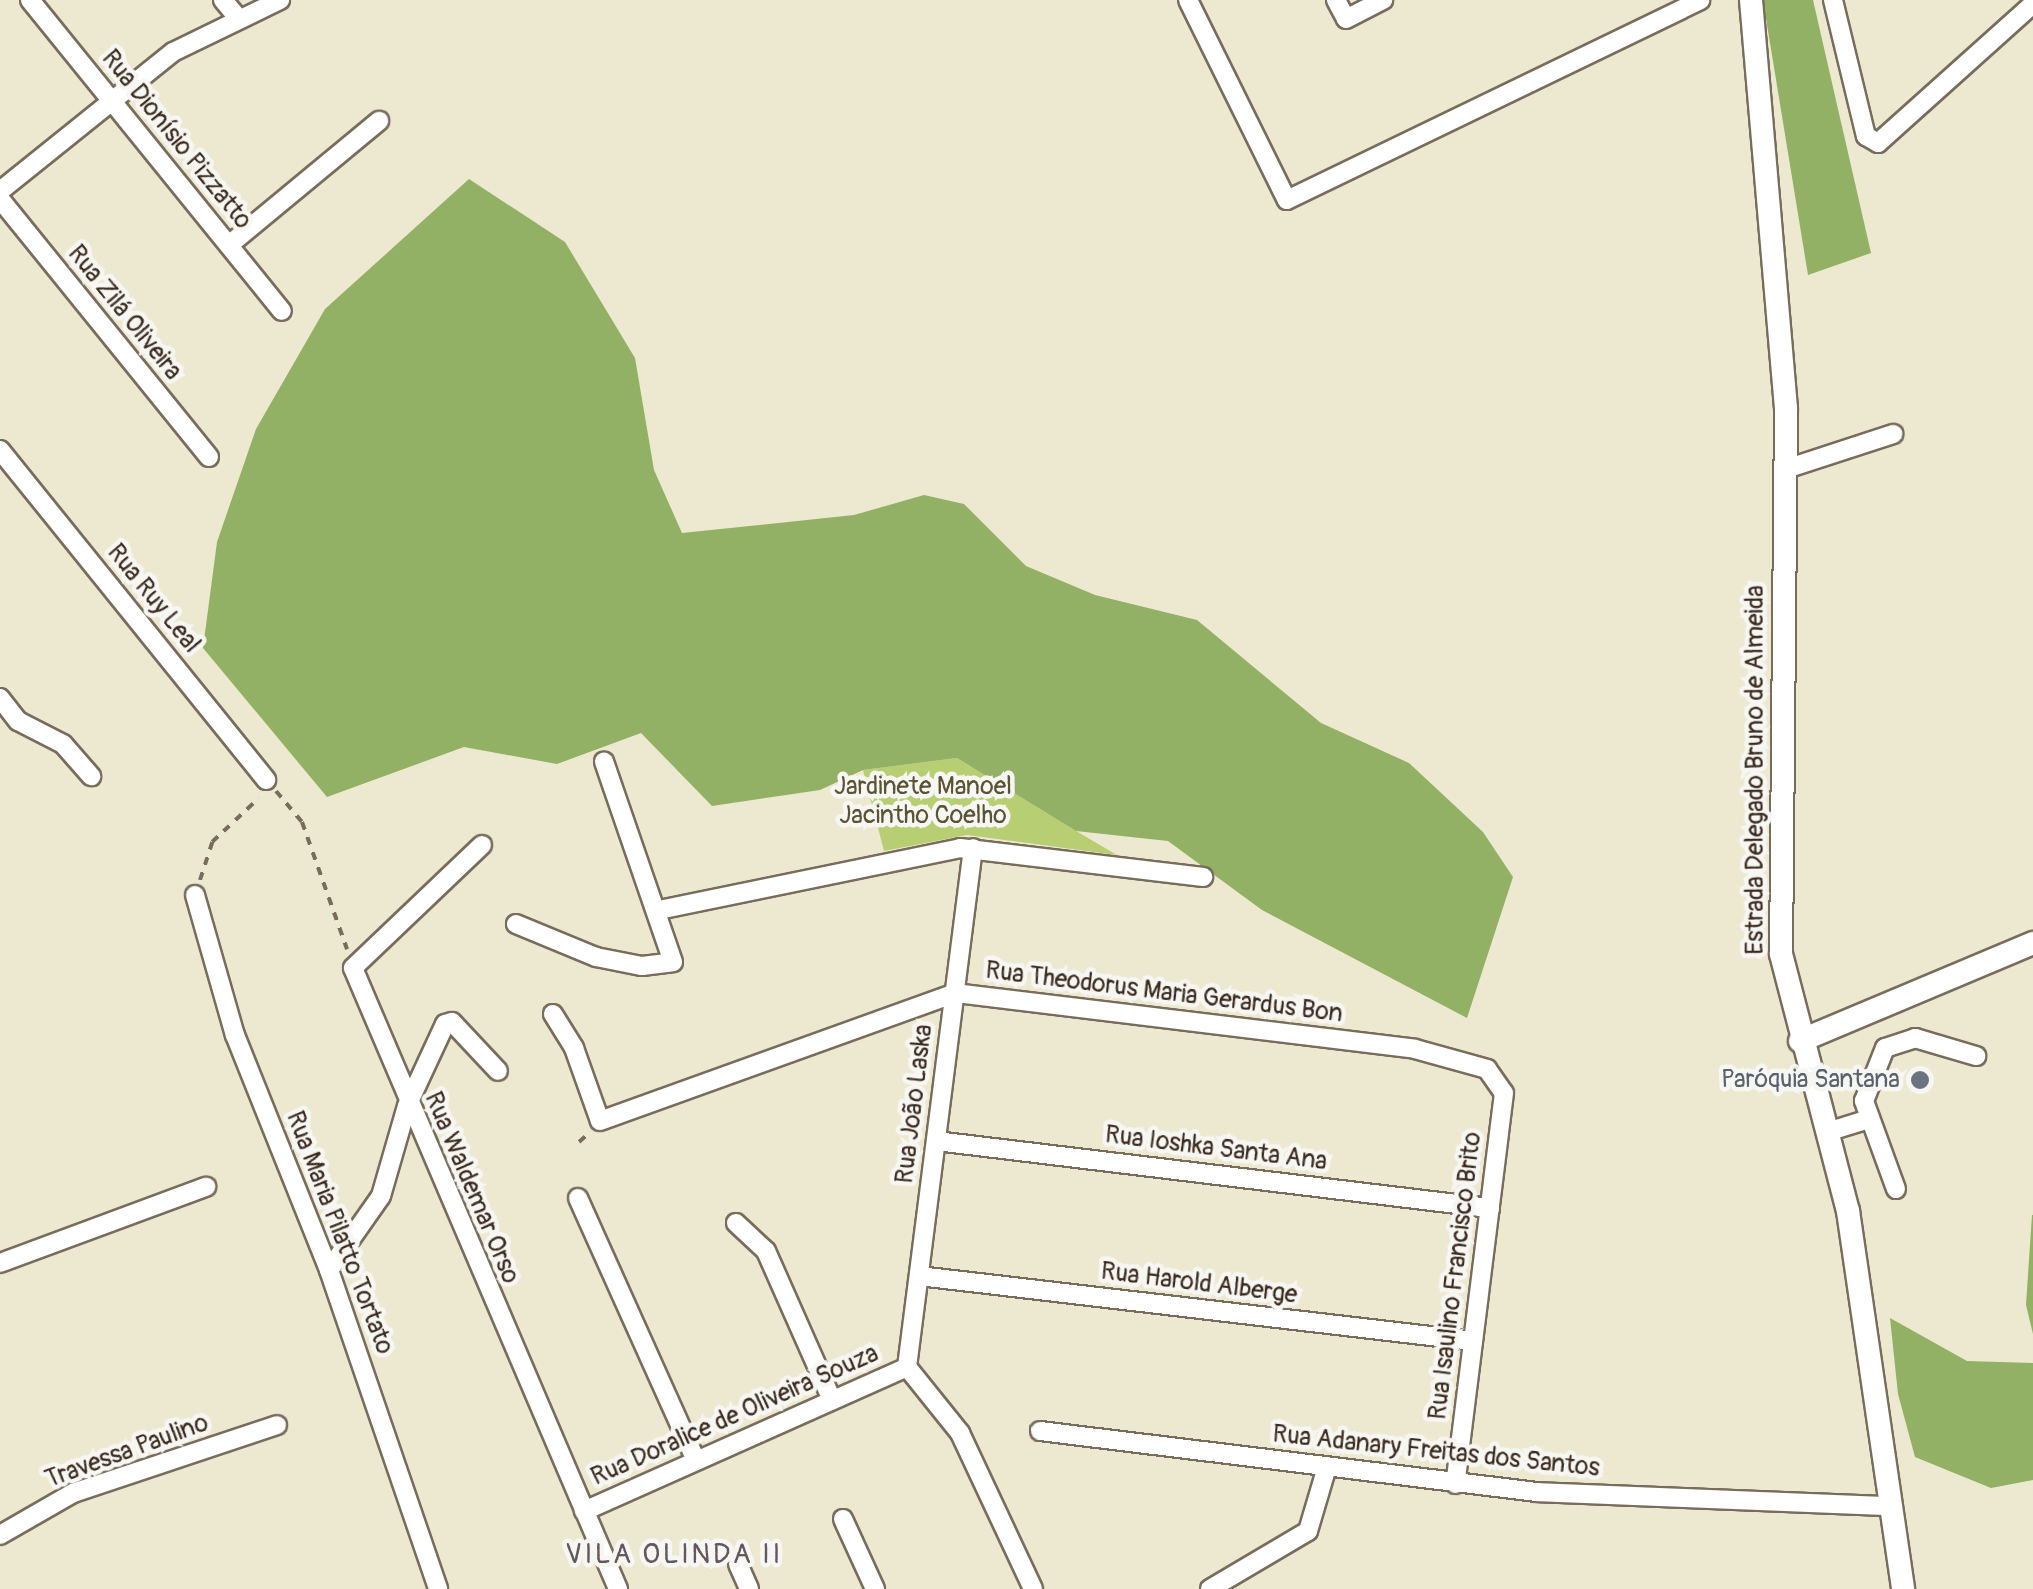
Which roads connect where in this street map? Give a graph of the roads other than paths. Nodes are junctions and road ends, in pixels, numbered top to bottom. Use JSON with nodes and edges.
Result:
{"nodes":[{"id":1,"x":30,"y":0,"type":"edge"},
{"id":2,"x":223,"y":0,"type":"edge"},
{"id":3,"x":280,"y":0,"type":"edge"},
{"id":4,"x":1188,"y":0,"type":"edge"},
{"id":5,"x":1336,"y":0,"type":"edge"},
{"id":6,"x":1383,"y":0,"type":"edge"},
{"id":7,"x":1700,"y":0,"type":"edge"},
{"id":8,"x":1751,"y":0,"type":"edge"},
{"id":9,"x":1833,"y":0,"type":"edge"},
{"id":10,"x":2033,"y":4,"type":"edge"},
{"id":11,"x":238,"y":18,"type":"junction"},
{"id":12,"x":111,"y":100,"type":"junction"},
{"id":13,"x":380,"y":122,"type":"dead end"},
{"id":14,"x":0,"y":191,"type":"edge"},
{"id":15,"x":0,"y":199,"type":"edge"},
{"id":16,"x":229,"y":246,"type":"junction"},
{"id":17,"x":282,"y":311,"type":"dead end"},
{"id":18,"x":1893,"y":434,"type":"dead end"},
{"id":19,"x":0,"y":450,"type":"edge"},
{"id":20,"x":209,"y":457,"type":"dead end"},
{"id":21,"x":1786,"y":469,"type":"junction"},
{"id":22,"x":0,"y":698,"type":"edge"},
{"id":23,"x":604,"y":762,"type":"dead end"},
{"id":24,"x":91,"y":776,"type":"dead end"},
{"id":25,"x":266,"y":780,"type":"road end"},
{"id":26,"x":482,"y":845,"type":"dead end"},
{"id":27,"x":973,"y":848,"type":"junction"},
{"id":28,"x":1203,"y":876,"type":"dead end"},
{"id":29,"x":195,"y":894,"type":"road end"},
{"id":30,"x":659,"y":910,"type":"junction"},
{"id":31,"x":516,"y":924,"type":"dead end"},
{"id":32,"x":2033,"y":943,"type":"edge"},
{"id":33,"x":955,"y":993,"type":"junction"},
{"id":34,"x":553,"y":1014,"type":"dead end"},
{"id":35,"x":1800,"y":1041,"type":"junction"},
{"id":36,"x":1976,"y":1056,"type":"dead end"},
{"id":37,"x":498,"y":1070,"type":"dead end"},
{"id":38,"x":1497,"y":1076,"type":"joint"},
{"id":39,"x":407,"y":1106,"type":"junction"},
{"id":40,"x":1866,"y":1120,"type":"junction"},
{"id":41,"x":1827,"y":1132,"type":"junction"},
{"id":42,"x":936,"y":1141,"type":"junction"},
{"id":43,"x":206,"y":1187,"type":"dead end"},
{"id":44,"x":1896,"y":1189,"type":"dead end"},
{"id":45,"x":578,"y":1198,"type":"dead end"},
{"id":46,"x":1490,"y":1208,"type":"junction"},
{"id":47,"x":736,"y":1223,"type":"dead end"},
{"id":48,"x":0,"y":1263,"type":"edge"},
{"id":49,"x":329,"y":1270,"type":"junction"},
{"id":50,"x":919,"y":1276,"type":"junction"},
{"id":51,"x":1473,"y":1341,"type":"junction"},
{"id":52,"x":907,"y":1366,"type":"junction"},
{"id":53,"x":832,"y":1400,"type":"junction"},
{"id":54,"x":277,"y":1424,"type":"dead end"},
{"id":55,"x":1040,"y":1431,"type":"dead end"},
{"id":56,"x":696,"y":1461,"type":"junction"},
{"id":57,"x":1327,"y":1467,"type":"junction"},
{"id":58,"x":1455,"y":1484,"type":"junction"},
{"id":59,"x":1888,"y":1506,"type":"junction"},
{"id":60,"x":584,"y":1511,"type":"junction"},
{"id":61,"x":843,"y":1519,"type":"dead end"},
{"id":62,"x":0,"y":1534,"type":"edge"},
{"id":63,"x":738,"y":1564,"type":"dead end"},
{"id":64,"x":438,"y":1589,"type":"edge"},
{"id":65,"x":618,"y":1589,"type":"edge"},
{"id":66,"x":749,"y":1589,"type":"edge"},
{"id":67,"x":875,"y":1589,"type":"edge"},
{"id":68,"x":1032,"y":1589,"type":"edge"},
{"id":69,"x":1210,"y":1589,"type":"edge"},
{"id":70,"x":1903,"y":1589,"type":"edge"}],
"edges":[{"from":1,"to":12,"type":"street","name":"Rua Dionísio Pizzatto"},
{"from":2,"to":11,"type":"street"},
{"from":3,"to":11,"type":"street"},
{"from":4,"to":7,"type":"street"},
{"from":5,"to":6,"type":"street"},
{"from":8,"to":21,"type":"main road","name":"Estrada Delegado Bruno de Almeida"},
{"from":9,"to":10,"type":"street"},
{"from":11,"to":12,"type":"street"},
{"from":12,"to":14,"type":"street"},
{"from":12,"to":16,"type":"street","name":"Rua Dionísio Pizzatto"},
{"from":13,"to":16,"type":"street"},
{"from":15,"to":20,"type":"street","name":"Rua Zilá Oliveira"},
{"from":16,"to":17,"type":"street","name":"Rua Dionísio Pizzatto"},
{"from":18,"to":21,"type":"street"},
{"from":19,"to":25,"type":"street","name":"Rua Ruy Leal"},
{"from":21,"to":35,"type":"main road","name":"Estrada Delegado Bruno de Almeida"},
{"from":22,"to":24,"type":"street"},
{"from":23,"to":30,"type":"street"},
{"from":26,"to":39,"type":"street","name":"Rua Waldemar Orso"},
{"from":27,"to":28,"type":"street"},
{"from":27,"to":30,"type":"street"},
{"from":27,"to":33,"type":"street","name":"Rua João Laska"},
{"from":29,"to":49,"type":"street","name":"Rua Maria Pilatto Tortato"},
{"from":30,"to":31,"type":"street"},
{"from":32,"to":35,"type":"main road"},
{"from":33,"to":34,"type":"street","name":"Rua Theodorus Maria Gerardus Bon"},
{"from":33,"to":38,"type":"street","name":"Rua Theodorus Maria Gerardus Bon"},
{"from":33,"to":42,"type":"street","name":"Rua João Laska"},
{"from":35,"to":41,"type":"main road","name":"Estrada Delegado Bruno de Almeida"},
{"from":36,"to":40,"type":"street"},
{"from":37,"to":39,"type":"street"},
{"from":38,"to":46,"type":"street","name":"Rua Isaulino Francisco Brito"},
{"from":39,"to":49,"type":"street"},
{"from":39,"to":60,"type":"street","name":"Rua Waldemar Orso"},
{"from":40,"to":41,"type":"street"},
{"from":40,"to":44,"type":"street"},
{"from":41,"to":59,"type":"main road","name":"Estrada Delegado Bruno de Almeida"},
{"from":42,"to":46,"type":"street","name":"Rua Ioshka Santa Ana"},
{"from":42,"to":50,"type":"street","name":"Rua João Laska"},
{"from":43,"to":48,"type":"street"},
{"from":45,"to":56,"type":"street"},
{"from":46,"to":51,"type":"street","name":"Rua Isaulino Francisco Brito"},
{"from":47,"to":53,"type":"street"},
{"from":49,"to":64,"type":"street","name":"Rua Maria Pilatto Tortato"},
{"from":50,"to":51,"type":"street","name":"Rua Harold Alberge"},
{"from":50,"to":52,"type":"street","name":"Rua João Laska"},
{"from":51,"to":58,"type":"street","name":"Rua Isaulino Francisco Brito"},
{"from":52,"to":53,"type":"street","name":"Rua Doralice de Oliveira Souza"},
{"from":52,"to":68,"type":"street"},
{"from":53,"to":56,"type":"street","name":"Rua Doralice de Oliveira Souza"},
{"from":54,"to":62,"type":"street","name":"Travessa Paulino"},
{"from":55,"to":57,"type":"street","name":"Rua Adanary Freitas dos Santos"},
{"from":56,"to":60,"type":"street","name":"Rua Doralice de Oliveira Souza"},
{"from":57,"to":58,"type":"street","name":"Rua Adanary Freitas dos Santos"},
{"from":57,"to":69,"type":"street"},
{"from":58,"to":59,"type":"street","name":"Rua Adanary Freitas dos Santos"},
{"from":59,"to":70,"type":"main road","name":"Estrada Delegado Bruno de Almeida"},
{"from":60,"to":65,"type":"street","name":"Rua Waldemar Orso"},
{"from":61,"to":67,"type":"street"},
{"from":63,"to":66,"type":"street"}]}
